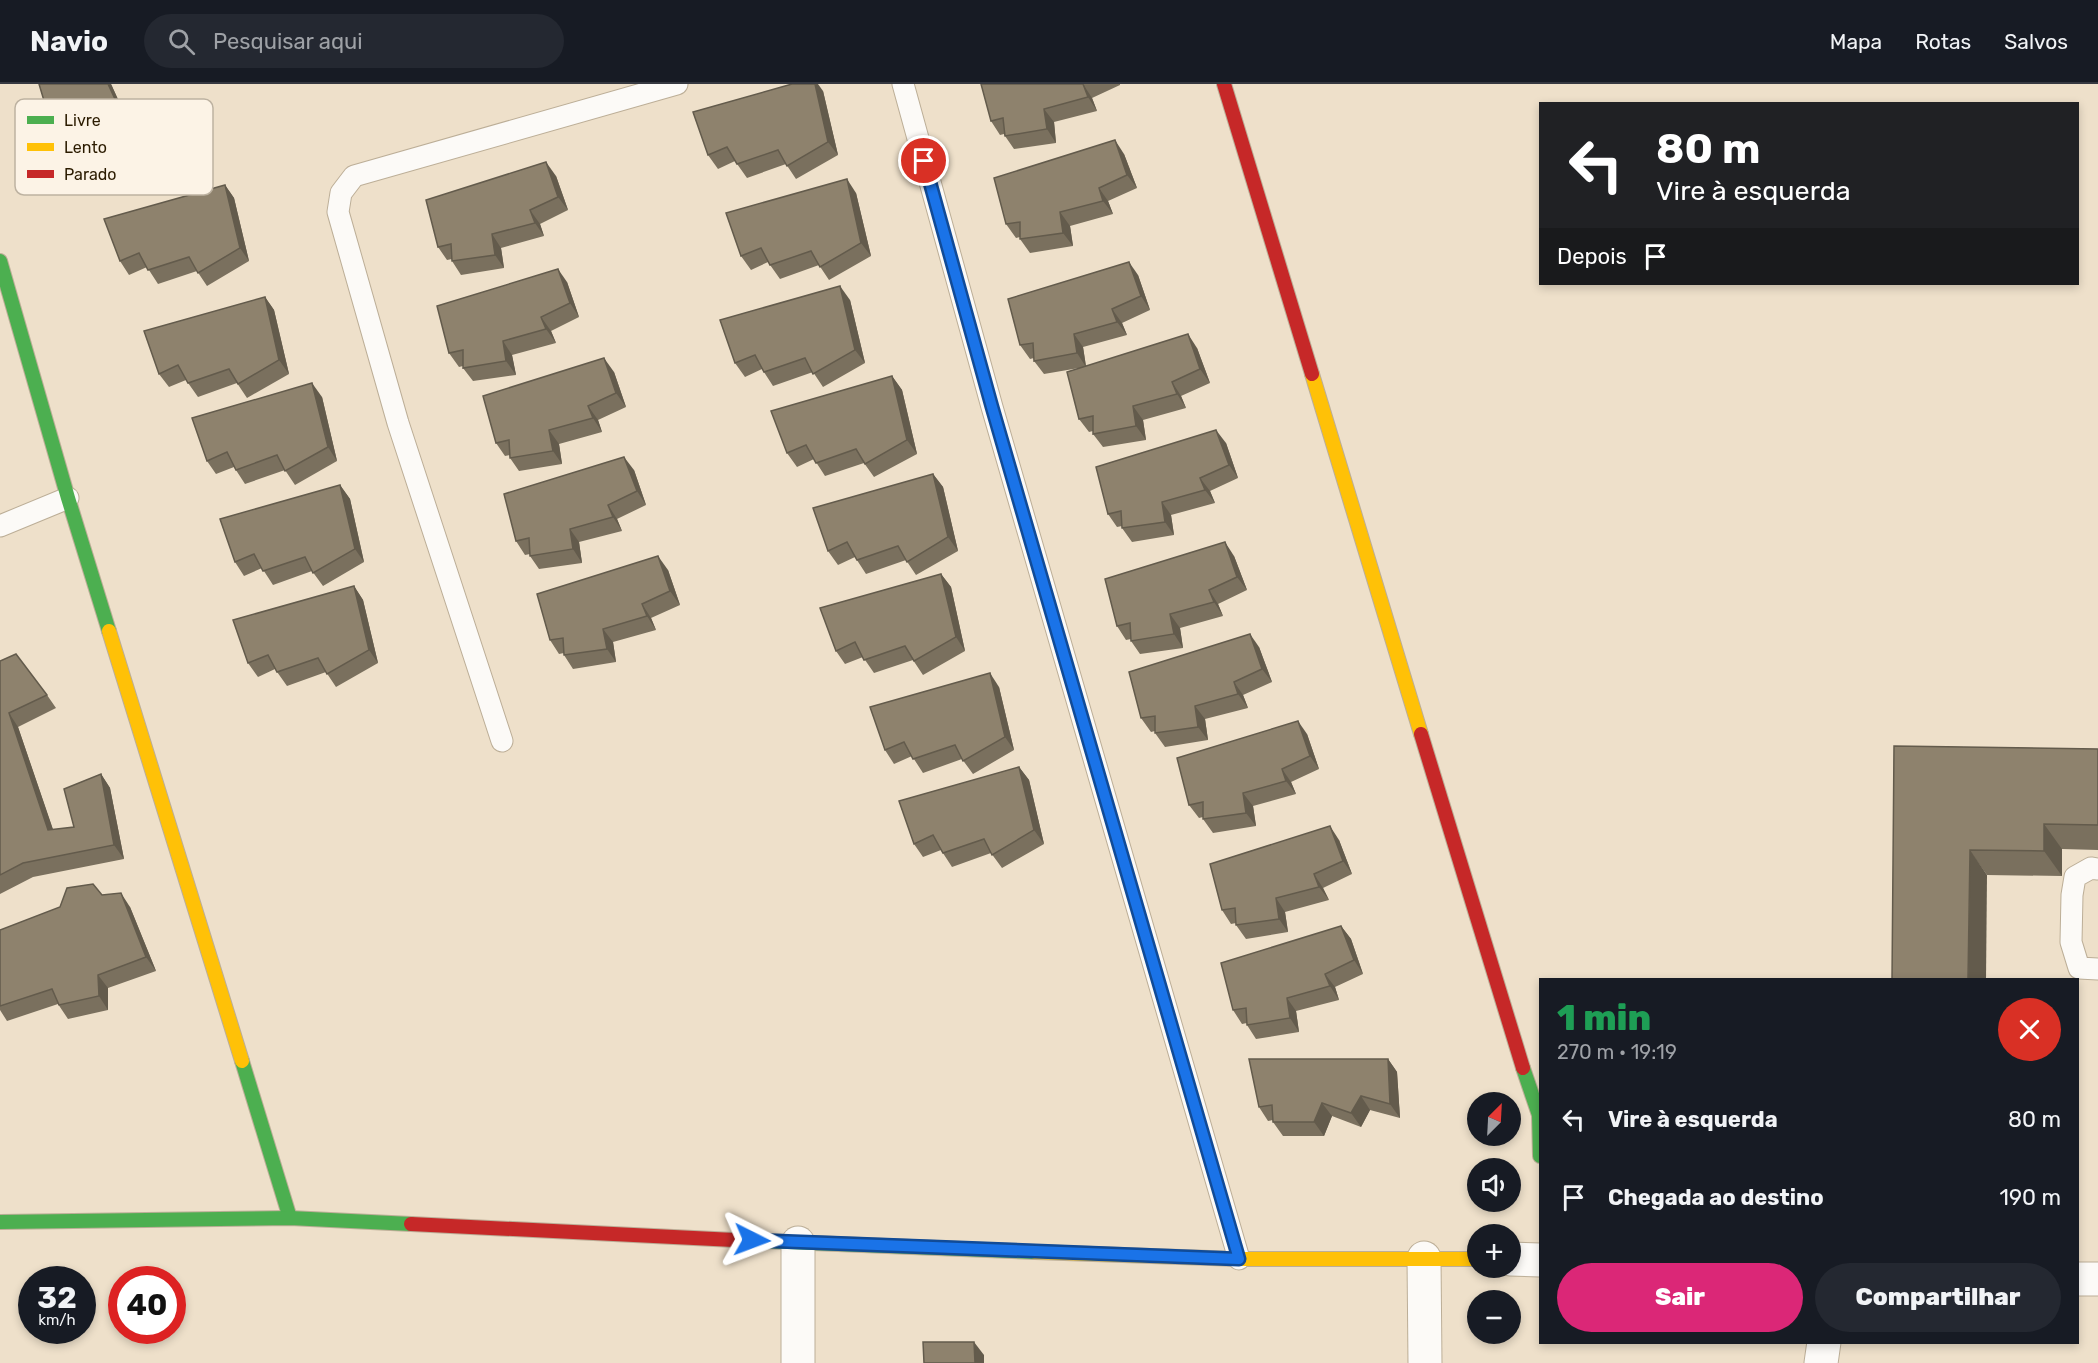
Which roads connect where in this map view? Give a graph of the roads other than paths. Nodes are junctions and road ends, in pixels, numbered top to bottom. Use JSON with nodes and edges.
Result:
{"nodes":[{"id":1,"x":677,"y":84,"type":"edge"},
{"id":2,"x":903,"y":84,"type":"edge"},
{"id":3,"x":1224,"y":84,"type":"edge"},
{"id":4,"x":0,"y":261,"type":"edge"},
{"id":5,"x":68,"y":498,"type":"junction"},
{"id":6,"x":0,"y":526,"type":"edge"},
{"id":7,"x":502,"y":741,"type":"dead end"},
{"id":8,"x":2098,"y":869,"type":"edge"},
{"id":9,"x":2098,"y":969,"type":"edge"},
{"id":10,"x":1539,"y":1115,"type":"edge"},
{"id":11,"x":290,"y":1218,"type":"junction"},
{"id":12,"x":0,"y":1222,"type":"edge"},
{"id":13,"x":798,"y":1242,"type":"junction"},
{"id":14,"x":1424,"y":1258,"type":"junction"},
{"id":15,"x":1239,"y":1259,"type":"junction"},
{"id":16,"x":1467,"y":1259,"type":"edge"},
{"id":17,"x":1521,"y":1259,"type":"edge"},
{"id":18,"x":1539,"y":1260,"type":"edge"},
{"id":19,"x":2079,"y":1279,"type":"edge"},
{"id":20,"x":2098,"y":1279,"type":"edge"},
{"id":21,"x":1824,"y":1344,"type":"edge"},
{"id":22,"x":798,"y":1363,"type":"edge"},
{"id":23,"x":1425,"y":1363,"type":"edge"},
{"id":24,"x":1821,"y":1363,"type":"edge"}],
"edges":[{"from":1,"to":7,"type":"lane"},
{"from":2,"to":15,"type":"lane"},
{"from":3,"to":10,"type":"street"},
{"from":4,"to":5,"type":"street"},
{"from":5,"to":6,"type":"lane"},
{"from":5,"to":11,"type":"street"},
{"from":8,"to":9,"type":"lane"},
{"from":11,"to":12,"type":"street"},
{"from":11,"to":13,"type":"street"},
{"from":13,"to":15,"type":"street"},
{"from":13,"to":22,"type":"street"},
{"from":14,"to":15,"type":"street"},
{"from":14,"to":16,"type":"street"},
{"from":14,"to":23,"type":"street"},
{"from":17,"to":18,"type":"street"},
{"from":19,"to":20,"type":"street"},
{"from":21,"to":24,"type":"street"}]}
